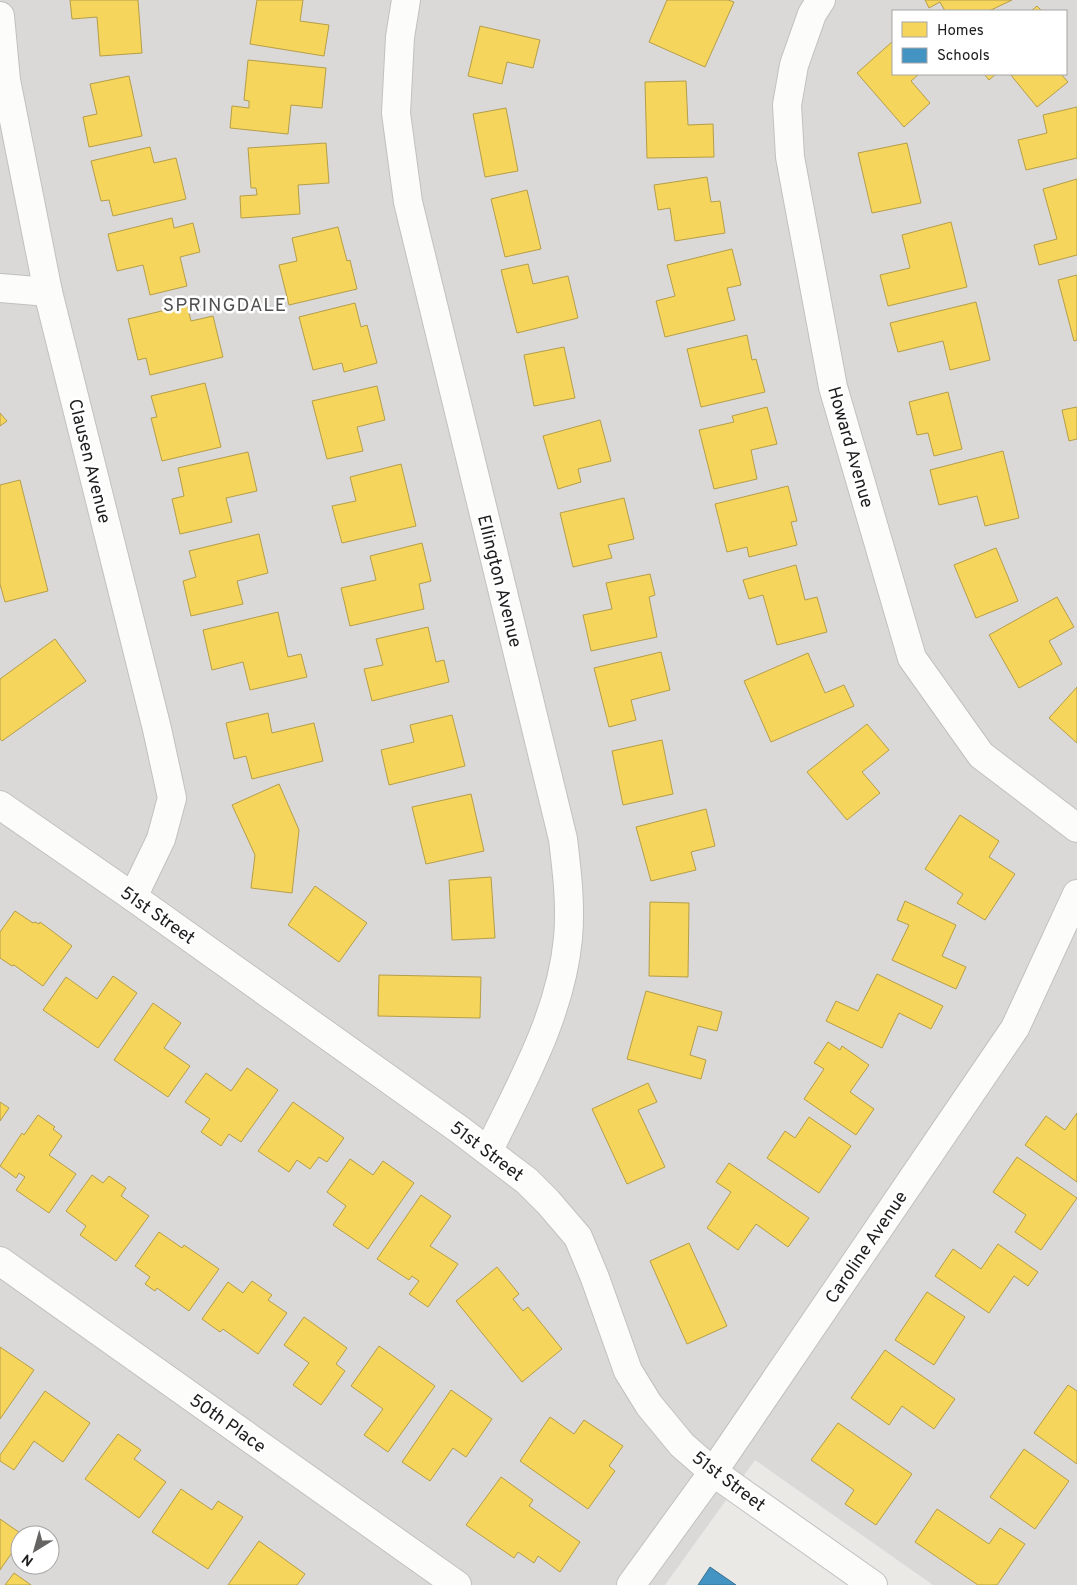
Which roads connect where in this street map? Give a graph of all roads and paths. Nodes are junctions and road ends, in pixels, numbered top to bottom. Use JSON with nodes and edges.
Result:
{"nodes":[{"id":1,"x":406,"y":0,"type":"edge"},
{"id":2,"x":821,"y":0,"type":"edge"},
{"id":3,"x":0,"y":16,"type":"edge"},
{"id":4,"x":0,"y":288,"type":"edge"},
{"id":5,"x":48,"y":292,"type":"junction"},
{"id":6,"x":0,"y":805,"type":"edge"},
{"id":7,"x":1077,"y":828,"type":"edge"},
{"id":8,"x":1077,"y":894,"type":"edge"},
{"id":9,"x":133,"y":897,"type":"junction"},
{"id":10,"x":489,"y":1150,"type":"junction"},
{"id":11,"x":0,"y":1261,"type":"edge"},
{"id":12,"x":713,"y":1472,"type":"junction"},
{"id":13,"x":457,"y":1585,"type":"edge"},
{"id":14,"x":631,"y":1585,"type":"edge"},
{"id":15,"x":873,"y":1585,"type":"edge"}],
"edges":[{"from":1,"to":10,"type":"street","name":"Ellington Avenue"},
{"from":2,"to":7,"type":"street","name":"Howard Avenue"},
{"from":3,"to":5,"type":"street","name":"Clausen Avenue"},
{"from":4,"to":5,"type":"street"},
{"from":5,"to":9,"type":"street","name":"Clausen Avenue"},
{"from":6,"to":9,"type":"street","name":"51st Street"},
{"from":8,"to":12,"type":"street","name":"Caroline Avenue"},
{"from":9,"to":10,"type":"street","name":"51st Street"},
{"from":10,"to":12,"type":"street","name":"51st Street"},
{"from":11,"to":13,"type":"street","name":"50th Place"},
{"from":12,"to":14,"type":"street","name":"Caroline Avenue"},
{"from":12,"to":15,"type":"street","name":"51st Street"}]}
